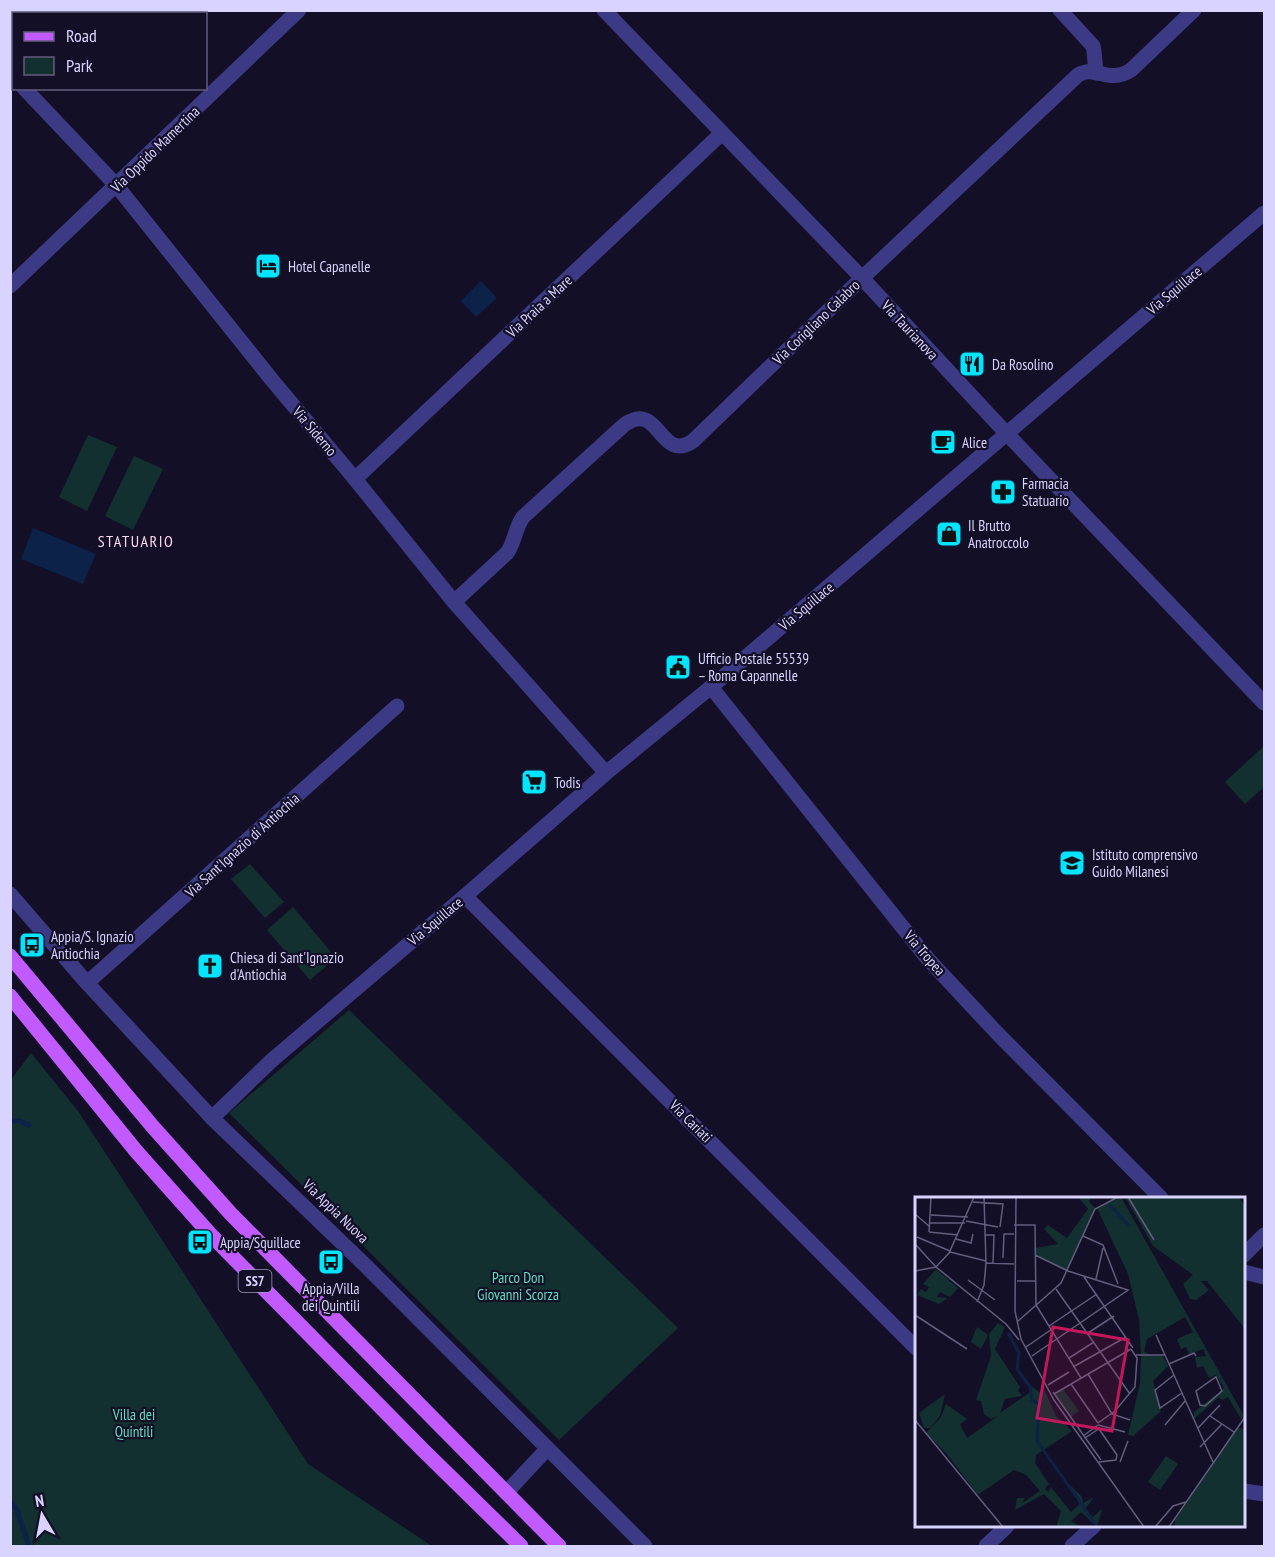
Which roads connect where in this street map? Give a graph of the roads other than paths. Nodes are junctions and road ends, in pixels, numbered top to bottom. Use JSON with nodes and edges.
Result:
{"nodes":[{"id":1,"x":299,"y":10,"type":"edge"},
{"id":2,"x":604,"y":10,"type":"edge"},
{"id":3,"x":1060,"y":10,"type":"edge"},
{"id":4,"x":1194,"y":10,"type":"edge"},
{"id":5,"x":1096,"y":73,"type":"junction"},
{"id":6,"x":26,"y":90,"type":"edge"},
{"id":7,"x":722,"y":133,"type":"junction"},
{"id":8,"x":116,"y":185,"type":"junction"},
{"id":9,"x":1264,"y":213,"type":"edge"},
{"id":10,"x":862,"y":278,"type":"junction"},
{"id":11,"x":10,"y":286,"type":"edge"},
{"id":12,"x":1007,"y":434,"type":"junction"},
{"id":13,"x":355,"y":479,"type":"junction"},
{"id":14,"x":454,"y":602,"type":"junction"},
{"id":15,"x":711,"y":687,"type":"junction"},
{"id":16,"x":1264,"y":703,"type":"edge"},
{"id":17,"x":397,"y":706,"type":"dead end"},
{"id":18,"x":606,"y":773,"type":"junction"},
{"id":19,"x":10,"y":894,"type":"edge"},
{"id":20,"x":465,"y":896,"type":"junction"},
{"id":21,"x":10,"y":956,"type":"edge"},
{"id":22,"x":87,"y":983,"type":"junction"},
{"id":23,"x":10,"y":996,"type":"edge"},
{"id":24,"x":212,"y":1118,"type":"junction"},
{"id":25,"x":1160,"y":1197,"type":"edge"},
{"id":26,"x":1264,"y":1235,"type":"edge"},
{"id":27,"x":1245,"y":1254,"type":"edge"},
{"id":28,"x":1245,"y":1272,"type":"edge"},
{"id":29,"x":1264,"y":1277,"type":"edge"},
{"id":30,"x":915,"y":1346,"type":"edge"},
{"id":31,"x":547,"y":1449,"type":"junction"},
{"id":32,"x":1245,"y":1491,"type":"edge"},
{"id":33,"x":506,"y":1493,"type":"junction"},
{"id":34,"x":1264,"y":1494,"type":"edge"},
{"id":35,"x":1006,"y":1527,"type":"edge"},
{"id":36,"x":1093,"y":1527,"type":"edge"},
{"id":37,"x":521,"y":1546,"type":"edge"},
{"id":38,"x":560,"y":1546,"type":"edge"},
{"id":39,"x":645,"y":1546,"type":"edge"},
{"id":40,"x":986,"y":1546,"type":"edge"},
{"id":41,"x":1072,"y":1546,"type":"edge"}],
"edges":[{"from":1,"to":8,"type":"street","name":"Via Oppido Mamertina"},
{"from":2,"to":7,"type":"street","name":"Via Taurianova"},
{"from":3,"to":5,"type":"street"},
{"from":4,"to":5,"type":"street","name":"Via Corigliano Calabro"},
{"from":5,"to":10,"type":"street","name":"Via Corigliano Calabro"},
{"from":6,"to":8,"type":"street","name":"Via Siderno"},
{"from":7,"to":10,"type":"street","name":"Via Taurianova"},
{"from":7,"to":13,"type":"street","name":"Via Praia a Mare"},
{"from":8,"to":11,"type":"street","name":"Via Oppido Mamertina"},
{"from":8,"to":13,"type":"street","name":"Via Siderno"},
{"from":9,"to":12,"type":"street","name":"Via Squillace"},
{"from":10,"to":12,"type":"street","name":"Via Taurianova"},
{"from":10,"to":14,"type":"street","name":"Via Corigliano Calabro"},
{"from":12,"to":15,"type":"street","name":"Via Squillace"},
{"from":12,"to":16,"type":"street","name":"Via Taurianova"},
{"from":13,"to":14,"type":"street","name":"Via Siderno"},
{"from":14,"to":18,"type":"street","name":"Via Siderno"},
{"from":15,"to":18,"type":"street","name":"Via Squillace"},
{"from":15,"to":25,"type":"street","name":"Via Tropea"},
{"from":17,"to":22,"type":"street","name":"Via Sant'Ignazio di Antiochia"},
{"from":18,"to":20,"type":"street","name":"Via Squillace"},
{"from":19,"to":22,"type":"street","name":"Via Appia Nuova"},
{"from":20,"to":24,"type":"street","name":"Via Squillace"},
{"from":20,"to":30,"type":"street","name":"Via Cariati"},
{"from":21,"to":33,"type":"main road","number":"SS7"},
{"from":22,"to":24,"type":"street","name":"Via Appia Nuova"},
{"from":23,"to":37,"type":"main road","number":"SS7"},
{"from":24,"to":31,"type":"street","name":"Via Appia Nuova"},
{"from":26,"to":27,"type":"street"},
{"from":28,"to":29,"type":"street"},
{"from":31,"to":33,"type":"street"},
{"from":31,"to":39,"type":"street","name":"Via Appia Nuova"},
{"from":32,"to":34,"type":"street"},
{"from":33,"to":38,"type":"main road","number":"SS7"},
{"from":35,"to":40,"type":"street"},
{"from":36,"to":41,"type":"street"}]}
